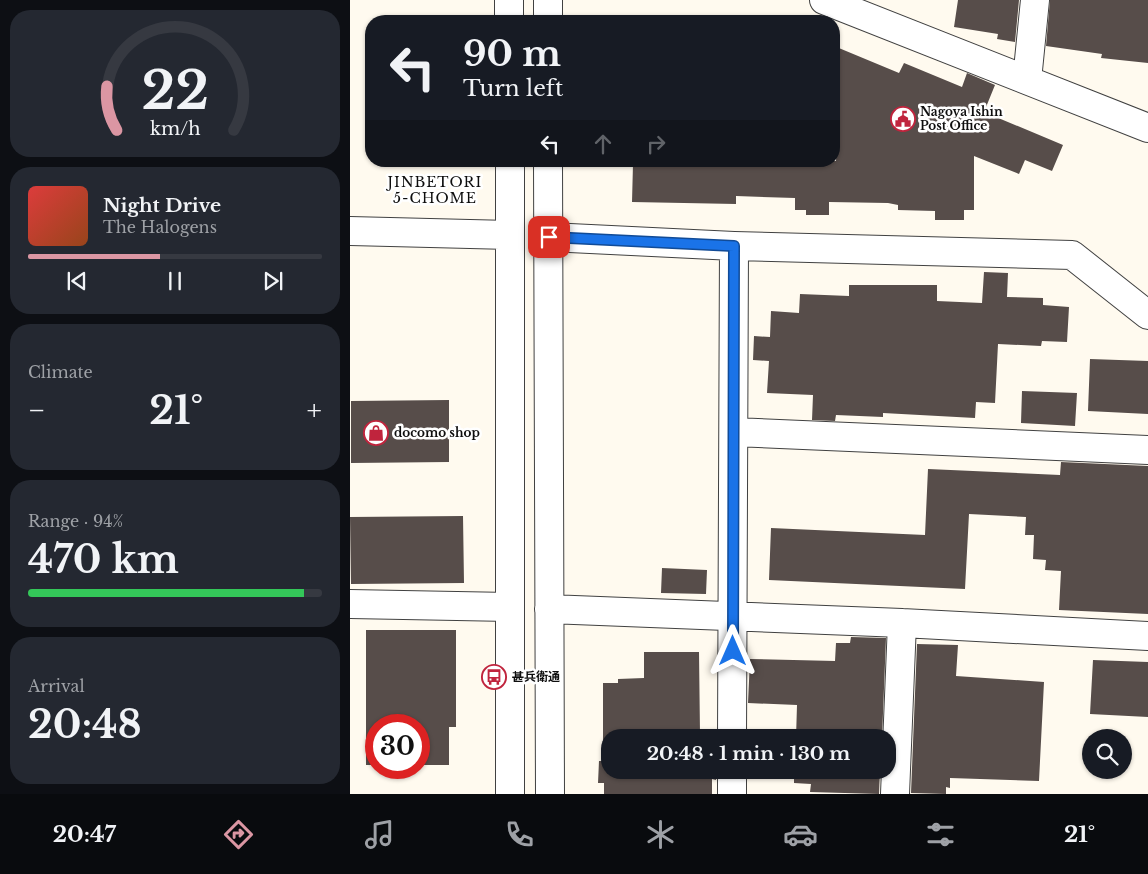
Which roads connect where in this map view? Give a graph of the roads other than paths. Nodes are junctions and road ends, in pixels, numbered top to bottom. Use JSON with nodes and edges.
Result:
{"nodes":[{"id":1,"x":509,"y":0,"type":"edge"},
{"id":2,"x":548,"y":0,"type":"edge"},
{"id":3,"x":824,"y":0,"type":"edge"},
{"id":4,"x":1035,"y":0,"type":"edge"},
{"id":5,"x":509,"y":15,"type":"edge"},
{"id":6,"x":548,"y":15,"type":"edge"},
{"id":7,"x":1027,"y":80,"type":"junction"},
{"id":8,"x":1148,"y":128,"type":"edge"},
{"id":9,"x":510,"y":167,"type":"edge"},
{"id":10,"x":548,"y":167,"type":"edge"},
{"id":11,"x":350,"y":231,"type":"edge"},
{"id":12,"x":510,"y":235,"type":"junction"},
{"id":13,"x":549,"y":237,"type":"junction"},
{"id":14,"x":734,"y":246,"type":"junction"},
{"id":15,"x":1148,"y":315,"type":"edge"},
{"id":16,"x":734,"y":432,"type":"junction"},
{"id":17,"x":1148,"y":450,"type":"edge"},
{"id":18,"x":350,"y":604,"type":"edge"},
{"id":19,"x":510,"y":607,"type":"junction"},
{"id":20,"x":549,"y":609,"type":"junction"},
{"id":21,"x":733,"y":616,"type":"junction"},
{"id":22,"x":902,"y":623,"type":"junction"},
{"id":23,"x":1148,"y":636,"type":"edge"},
{"id":24,"x":732,"y":729,"type":"edge"},
{"id":25,"x":732,"y":779,"type":"edge"},
{"id":26,"x":510,"y":794,"type":"edge"},
{"id":27,"x":550,"y":794,"type":"edge"},
{"id":28,"x":732,"y":794,"type":"edge"},
{"id":29,"x":896,"y":794,"type":"edge"}],
"edges":[{"from":1,"to":5,"type":"street"},
{"from":2,"to":6,"type":"street"},
{"from":3,"to":7,"type":"street"},
{"from":4,"to":7,"type":"street"},
{"from":7,"to":8,"type":"street"},
{"from":9,"to":12,"type":"street"},
{"from":10,"to":13,"type":"street"},
{"from":11,"to":12,"type":"street"},
{"from":12,"to":19,"type":"street"},
{"from":13,"to":14,"type":"street"},
{"from":13,"to":20,"type":"street"},
{"from":14,"to":15,"type":"street"},
{"from":14,"to":16,"type":"street"},
{"from":16,"to":17,"type":"street"},
{"from":16,"to":21,"type":"street"},
{"from":18,"to":19,"type":"street"},
{"from":19,"to":26,"type":"street"},
{"from":20,"to":21,"type":"street"},
{"from":20,"to":27,"type":"street"},
{"from":21,"to":22,"type":"street"},
{"from":21,"to":24,"type":"street"},
{"from":22,"to":23,"type":"street"},
{"from":22,"to":29,"type":"street"},
{"from":25,"to":28,"type":"street"}]}
